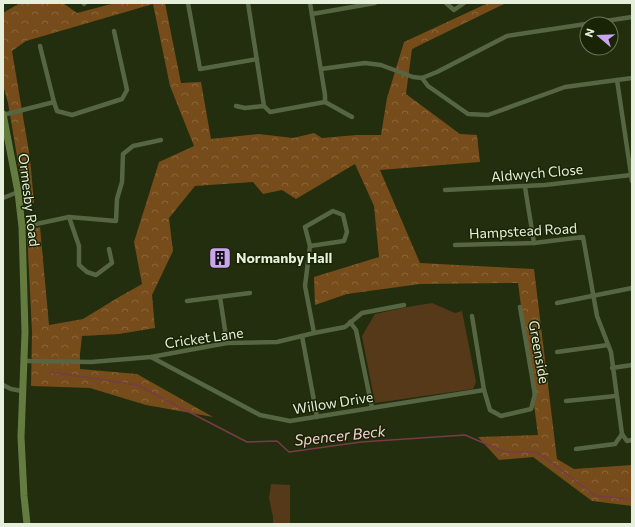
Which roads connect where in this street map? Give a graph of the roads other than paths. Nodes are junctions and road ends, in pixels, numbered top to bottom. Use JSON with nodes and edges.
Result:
{"nodes":[{"id":1,"x":188,"y":3,"type":"edge"},
{"id":2,"x":248,"y":3,"type":"edge"},
{"id":3,"x":310,"y":3,"type":"edge"},
{"id":4,"x":375,"y":3,"type":"edge"},
{"id":5,"x":446,"y":3,"type":"edge"},
{"id":6,"x":464,"y":3,"type":"edge"},
{"id":7,"x":312,"y":14,"type":"junction"},
{"id":8,"x":632,"y":18,"type":"edge"},
{"id":9,"x":114,"y":31,"type":"dead end"},
{"id":10,"x":40,"y":46,"type":"dead end"},
{"id":11,"x":257,"y":59,"type":"junction"},
{"id":12,"x":321,"y":69,"type":"junction"},
{"id":13,"x":422,"y":78,"type":"junction"},
{"id":14,"x":632,"y":78,"type":"edge"},
{"id":15,"x":617,"y":80,"type":"junction"},
{"id":16,"x":54,"y":102,"type":"junction"},
{"id":17,"x":325,"y":102,"type":"junction"},
{"id":18,"x":236,"y":106,"type":"dead end"},
{"id":19,"x":264,"y":106,"type":"junction"},
{"id":20,"x":3,"y":115,"type":"edge"},
{"id":21,"x":352,"y":117,"type":"dead end"},
{"id":22,"x":160,"y":140,"type":"dead end"},
{"id":23,"x":631,"y":175,"type":"edge"},
{"id":24,"x":632,"y":181,"type":"edge"},
{"id":25,"x":525,"y":187,"type":"junction"},
{"id":26,"x":445,"y":190,"type":"dead end"},
{"id":27,"x":18,"y":192,"type":"junction"},
{"id":28,"x":3,"y":198,"type":"edge"},
{"id":29,"x":69,"y":217,"type":"junction"},
{"id":30,"x":22,"y":227,"type":"junction"},
{"id":31,"x":534,"y":243,"type":"junction"},
{"id":32,"x":455,"y":245,"type":"dead end"},
{"id":33,"x":310,"y":246,"type":"junction"},
{"id":34,"x":110,"y":249,"type":"dead end"},
{"id":35,"x":632,"y":288,"type":"edge"},
{"id":36,"x":250,"y":293,"type":"dead end"},
{"id":37,"x":594,"y":296,"type":"junction"},
{"id":38,"x":220,"y":297,"type":"junction"},
{"id":39,"x":187,"y":301,"type":"dead end"},
{"id":40,"x":557,"y":303,"type":"dead end"},
{"id":41,"x":404,"y":305,"type":"dead end"},
{"id":42,"x":520,"y":307,"type":"dead end"},
{"id":43,"x":472,"y":316,"type":"dead end"},
{"id":44,"x":350,"y":322,"type":"junction"},
{"id":45,"x":314,"y":333,"type":"junction"},
{"id":46,"x":302,"y":336,"type":"junction"},
{"id":47,"x":227,"y":343,"type":"junction"},
{"id":48,"x":608,"y":345,"type":"junction"},
{"id":49,"x":557,"y":352,"type":"dead end"},
{"id":50,"x":151,"y":357,"type":"junction"},
{"id":51,"x":24,"y":361,"type":"junction"},
{"id":52,"x":632,"y":365,"type":"edge"},
{"id":53,"x":612,"y":368,"type":"junction"},
{"id":54,"x":3,"y":386,"type":"edge"},
{"id":55,"x":484,"y":390,"type":"junction"},
{"id":56,"x":22,"y":391,"type":"junction"},
{"id":57,"x":616,"y":396,"type":"junction"},
{"id":58,"x":566,"y":401,"type":"dead end"},
{"id":59,"x":372,"y":408,"type":"junction"},
{"id":60,"x":317,"y":417,"type":"junction"},
{"id":61,"x":622,"y":434,"type":"junction"},
{"id":62,"x":632,"y":440,"type":"edge"},
{"id":63,"x":576,"y":449,"type":"dead end"},
{"id":64,"x":27,"y":524,"type":"edge"}],
"edges":[{"from":1,"to":11,"type":"street"},
{"from":2,"to":11,"type":"street"},
{"from":3,"to":7,"type":"street"},
{"from":4,"to":7,"type":"street"},
{"from":5,"to":6,"type":"street"},
{"from":7,"to":12,"type":"street"},
{"from":8,"to":13,"type":"street"},
{"from":9,"to":16,"type":"street"},
{"from":10,"to":16,"type":"street"},
{"from":11,"to":19,"type":"street"},
{"from":12,"to":13,"type":"street"},
{"from":12,"to":17,"type":"street"},
{"from":13,"to":15,"type":"street"},
{"from":14,"to":15,"type":"street"},
{"from":15,"to":23,"type":"street"},
{"from":16,"to":20,"type":"street"},
{"from":17,"to":19,"type":"street"},
{"from":17,"to":21,"type":"street"},
{"from":18,"to":19,"type":"street"},
{"from":20,"to":27,"type":"main road","name":"Ormesby Road"},
{"from":22,"to":29,"type":"street"},
{"from":23,"to":24,"type":"street"},
{"from":23,"to":25,"type":"street","name":"Aldwych Close"},
{"from":25,"to":26,"type":"street","name":"Aldwych Close"},
{"from":25,"to":31,"type":"street"},
{"from":27,"to":28,"type":"street"},
{"from":27,"to":30,"type":"main road","name":"Ormesby Road"},
{"from":29,"to":30,"type":"street"},
{"from":29,"to":34,"type":"street"},
{"from":30,"to":51,"type":"main road","name":"Ormesby Road"},
{"from":31,"to":32,"type":"street","name":"Hampstead Road"},
{"from":31,"to":37,"type":"street","name":"Hampstead Road"},
{"from":33,"to":33,"type":"street"},
{"from":33,"to":45,"type":"street"},
{"from":35,"to":37,"type":"street"},
{"from":36,"to":38,"type":"street"},
{"from":37,"to":40,"type":"street"},
{"from":37,"to":48,"type":"street"},
{"from":38,"to":39,"type":"street"},
{"from":38,"to":47,"type":"street"},
{"from":41,"to":44,"type":"street","name":"Cricket Lane"},
{"from":42,"to":55,"type":"street","name":"Greenside"},
{"from":43,"to":55,"type":"street"},
{"from":44,"to":45,"type":"street","name":"Cricket Lane"},
{"from":44,"to":59,"type":"street"},
{"from":45,"to":46,"type":"street","name":"Cricket Lane"},
{"from":46,"to":47,"type":"street","name":"Cricket Lane"},
{"from":46,"to":60,"type":"street"},
{"from":47,"to":50,"type":"street","name":"Cricket Lane"},
{"from":48,"to":49,"type":"street"},
{"from":48,"to":53,"type":"street"},
{"from":50,"to":51,"type":"street","name":"Cricket Lane"},
{"from":50,"to":60,"type":"street","name":"Willow Drive"},
{"from":51,"to":56,"type":"main road","name":"Ormesby Road"},
{"from":52,"to":53,"type":"street"},
{"from":53,"to":57,"type":"street"},
{"from":54,"to":56,"type":"street"},
{"from":55,"to":59,"type":"street","name":"Willow Drive"},
{"from":56,"to":64,"type":"main road","name":"Ormesby Road"},
{"from":57,"to":58,"type":"street"},
{"from":57,"to":61,"type":"street"},
{"from":59,"to":60,"type":"street","name":"Willow Drive"},
{"from":61,"to":62,"type":"street"},
{"from":61,"to":63,"type":"street"}]}
